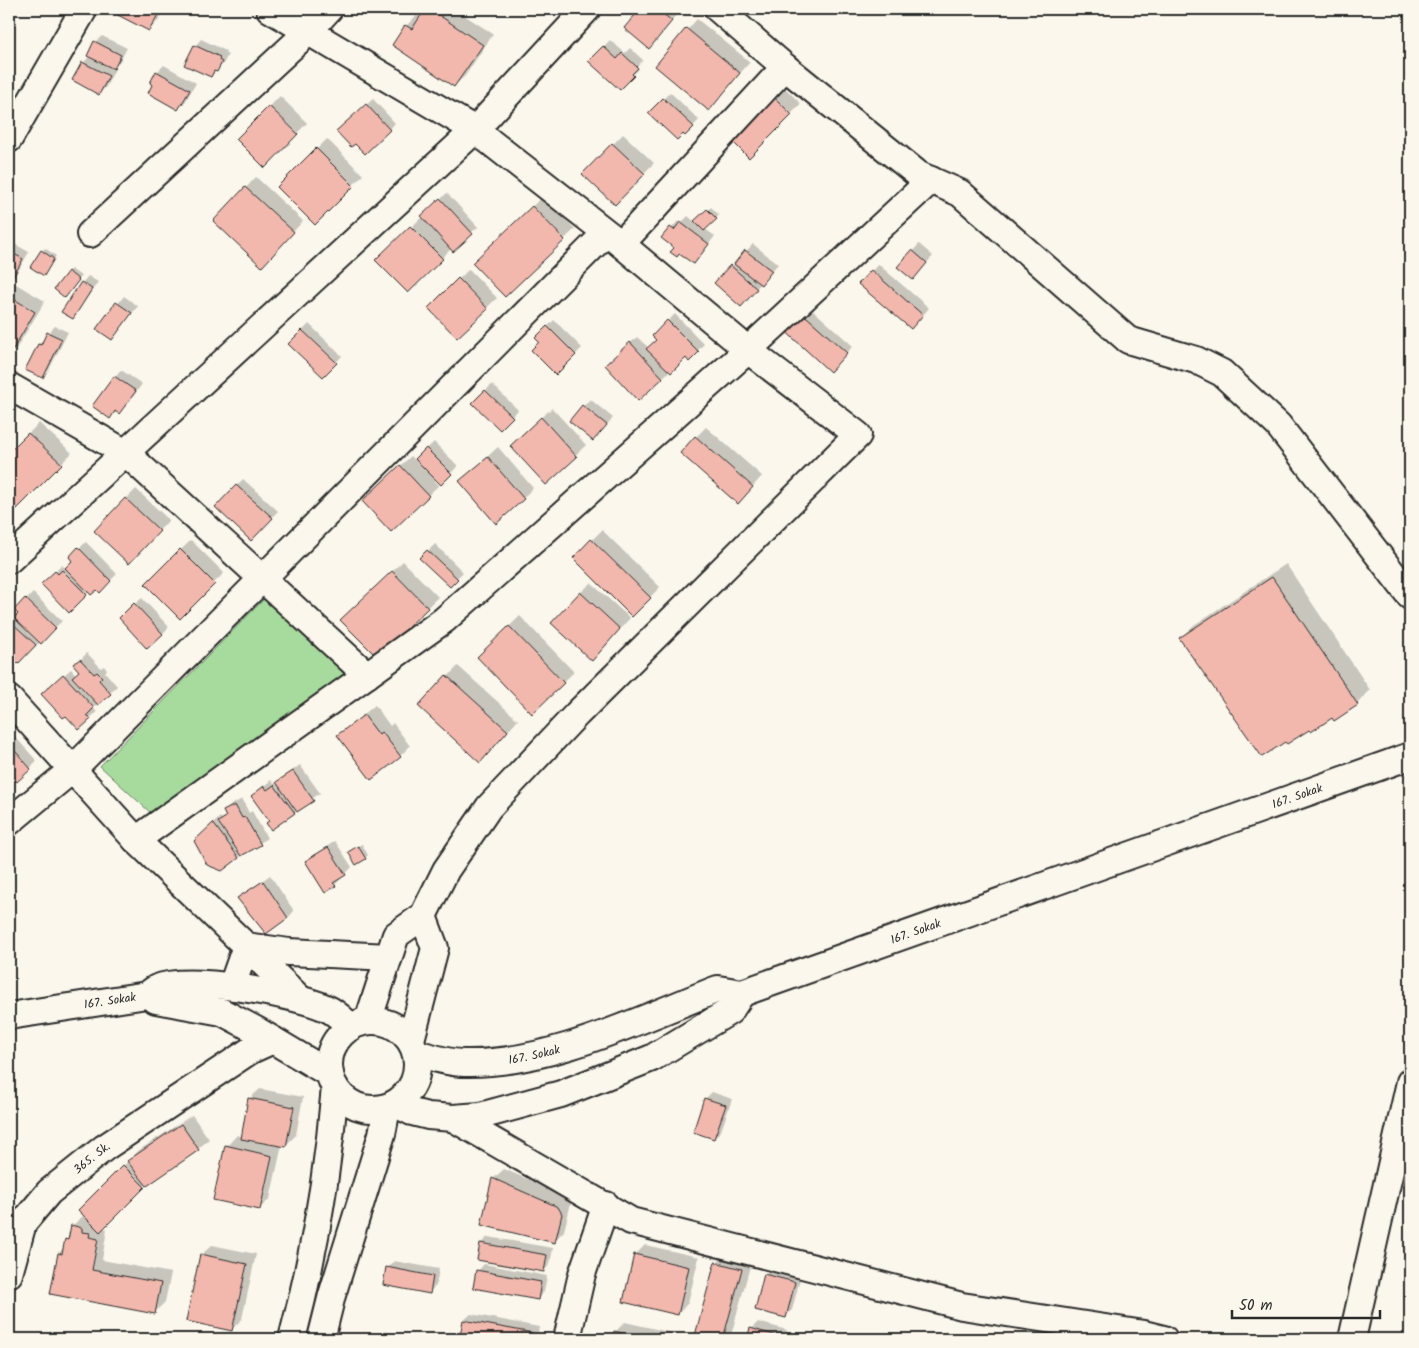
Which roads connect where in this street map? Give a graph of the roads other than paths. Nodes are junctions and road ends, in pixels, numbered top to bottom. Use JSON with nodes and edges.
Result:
{"nodes":[{"id":1,"x":84,"y":9,"type":"edge"},
{"id":2,"x":270,"y":9,"type":"edge"},
{"id":3,"x":329,"y":9,"type":"edge"},
{"id":4,"x":587,"y":9,"type":"edge"},
{"id":5,"x":718,"y":9,"type":"edge"},
{"id":6,"x":309,"y":31,"type":"junction"},
{"id":7,"x":785,"y":67,"type":"junction"},
{"id":8,"x":475,"y":130,"type":"junction"},
{"id":9,"x":9,"y":139,"type":"edge"},
{"id":10,"x":931,"y":180,"type":"junction"},
{"id":11,"x":90,"y":234,"type":"dead end"},
{"id":12,"x":613,"y":238,"type":"junction"},
{"id":13,"x":748,"y":350,"type":"junction"},
{"id":14,"x":9,"y":386,"type":"edge"},
{"id":15,"x":126,"y":453,"type":"junction"},
{"id":16,"x":9,"y":560,"type":"edge"},
{"id":17,"x":262,"y":578,"type":"junction"},
{"id":18,"x":1410,"y":596,"type":"edge"},
{"id":19,"x":368,"y":675,"type":"junction"},
{"id":20,"x":9,"y":699,"type":"edge"},
{"id":21,"x":1410,"y":756,"type":"edge"},
{"id":22,"x":73,"y":769,"type":"junction"},
{"id":23,"x":9,"y":822,"type":"edge"},
{"id":24,"x":136,"y":840,"type":"junction"},
{"id":25,"x":423,"y":916,"type":"junction"},
{"id":26,"x":246,"y":946,"type":"junction"},
{"id":27,"x":388,"y":957,"type":"junction"},
{"id":28,"x":232,"y":986,"type":"junction"},
{"id":29,"x":742,"y":993,"type":"junction"},
{"id":30,"x":147,"y":995,"type":"junction"},
{"id":31,"x":300,"y":999,"type":"junction"},
{"id":32,"x":9,"y":1016,"type":"edge"},
{"id":33,"x":359,"y":1024,"type":"junction"},
{"id":34,"x":273,"y":1040,"type":"junction"},
{"id":35,"x":413,"y":1047,"type":"junction"},
{"id":36,"x":333,"y":1080,"type":"junction"},
{"id":37,"x":1410,"y":1082,"type":"edge"},
{"id":38,"x":392,"y":1106,"type":"junction"},
{"id":39,"x":453,"y":1118,"type":"junction"},
{"id":40,"x":606,"y":1205,"type":"junction"},
{"id":41,"x":9,"y":1274,"type":"edge"},
{"id":42,"x":292,"y":1339,"type":"edge"},
{"id":43,"x":321,"y":1339,"type":"edge"},
{"id":44,"x":566,"y":1339,"type":"edge"},
{"id":45,"x":1164,"y":1339,"type":"edge"},
{"id":46,"x":1352,"y":1339,"type":"edge"}],
"edges":[{"from":1,"to":9,"type":"street"},
{"from":2,"to":6,"type":"street"},
{"from":3,"to":6,"type":"street"},
{"from":4,"to":8,"type":"street"},
{"from":5,"to":7,"type":"street"},
{"from":6,"to":8,"type":"street"},
{"from":6,"to":11,"type":"street"},
{"from":7,"to":10,"type":"street"},
{"from":7,"to":12,"type":"street"},
{"from":8,"to":12,"type":"street"},
{"from":8,"to":15,"type":"street"},
{"from":10,"to":13,"type":"street"},
{"from":10,"to":18,"type":"street"},
{"from":12,"to":13,"type":"street"},
{"from":12,"to":17,"type":"street"},
{"from":13,"to":19,"type":"street"},
{"from":13,"to":25,"type":"street"},
{"from":14,"to":15,"type":"street"},
{"from":15,"to":16,"type":"street"},
{"from":15,"to":17,"type":"street"},
{"from":17,"to":19,"type":"street"},
{"from":17,"to":22,"type":"street"},
{"from":19,"to":24,"type":"street"},
{"from":20,"to":22,"type":"street"},
{"from":21,"to":29,"type":"street","name":"167. Sokak"},
{"from":22,"to":23,"type":"street"},
{"from":22,"to":24,"type":"street"},
{"from":24,"to":26,"type":"street"},
{"from":25,"to":27,"type":"street"},
{"from":25,"to":35,"type":"street"},
{"from":26,"to":27,"type":"street"},
{"from":26,"to":28,"type":"street"},
{"from":26,"to":31,"type":"street"},
{"from":27,"to":33,"type":"street"},
{"from":28,"to":30,"type":"street","name":"167. Sokak"},
{"from":28,"to":31,"type":"street","name":"167. Sokak"},
{"from":29,"to":35,"type":"street","name":"167. Sokak"},
{"from":29,"to":39,"type":"street"},
{"from":30,"to":32,"type":"street","name":"167. Sokak"},
{"from":30,"to":34,"type":"street"},
{"from":31,"to":33,"type":"street","name":"167. Sokak"},
{"from":33,"to":35,"type":"street"},
{"from":33,"to":36,"type":"street"},
{"from":34,"to":36,"type":"street"},
{"from":34,"to":41,"type":"street","name":"365. Sk."},
{"from":35,"to":38,"type":"street"},
{"from":36,"to":38,"type":"street"},
{"from":36,"to":42,"type":"street"},
{"from":37,"to":46,"type":"street"},
{"from":38,"to":39,"type":"street"},
{"from":38,"to":43,"type":"street"},
{"from":39,"to":40,"type":"street"},
{"from":40,"to":44,"type":"street"},
{"from":40,"to":45,"type":"street"}]}
